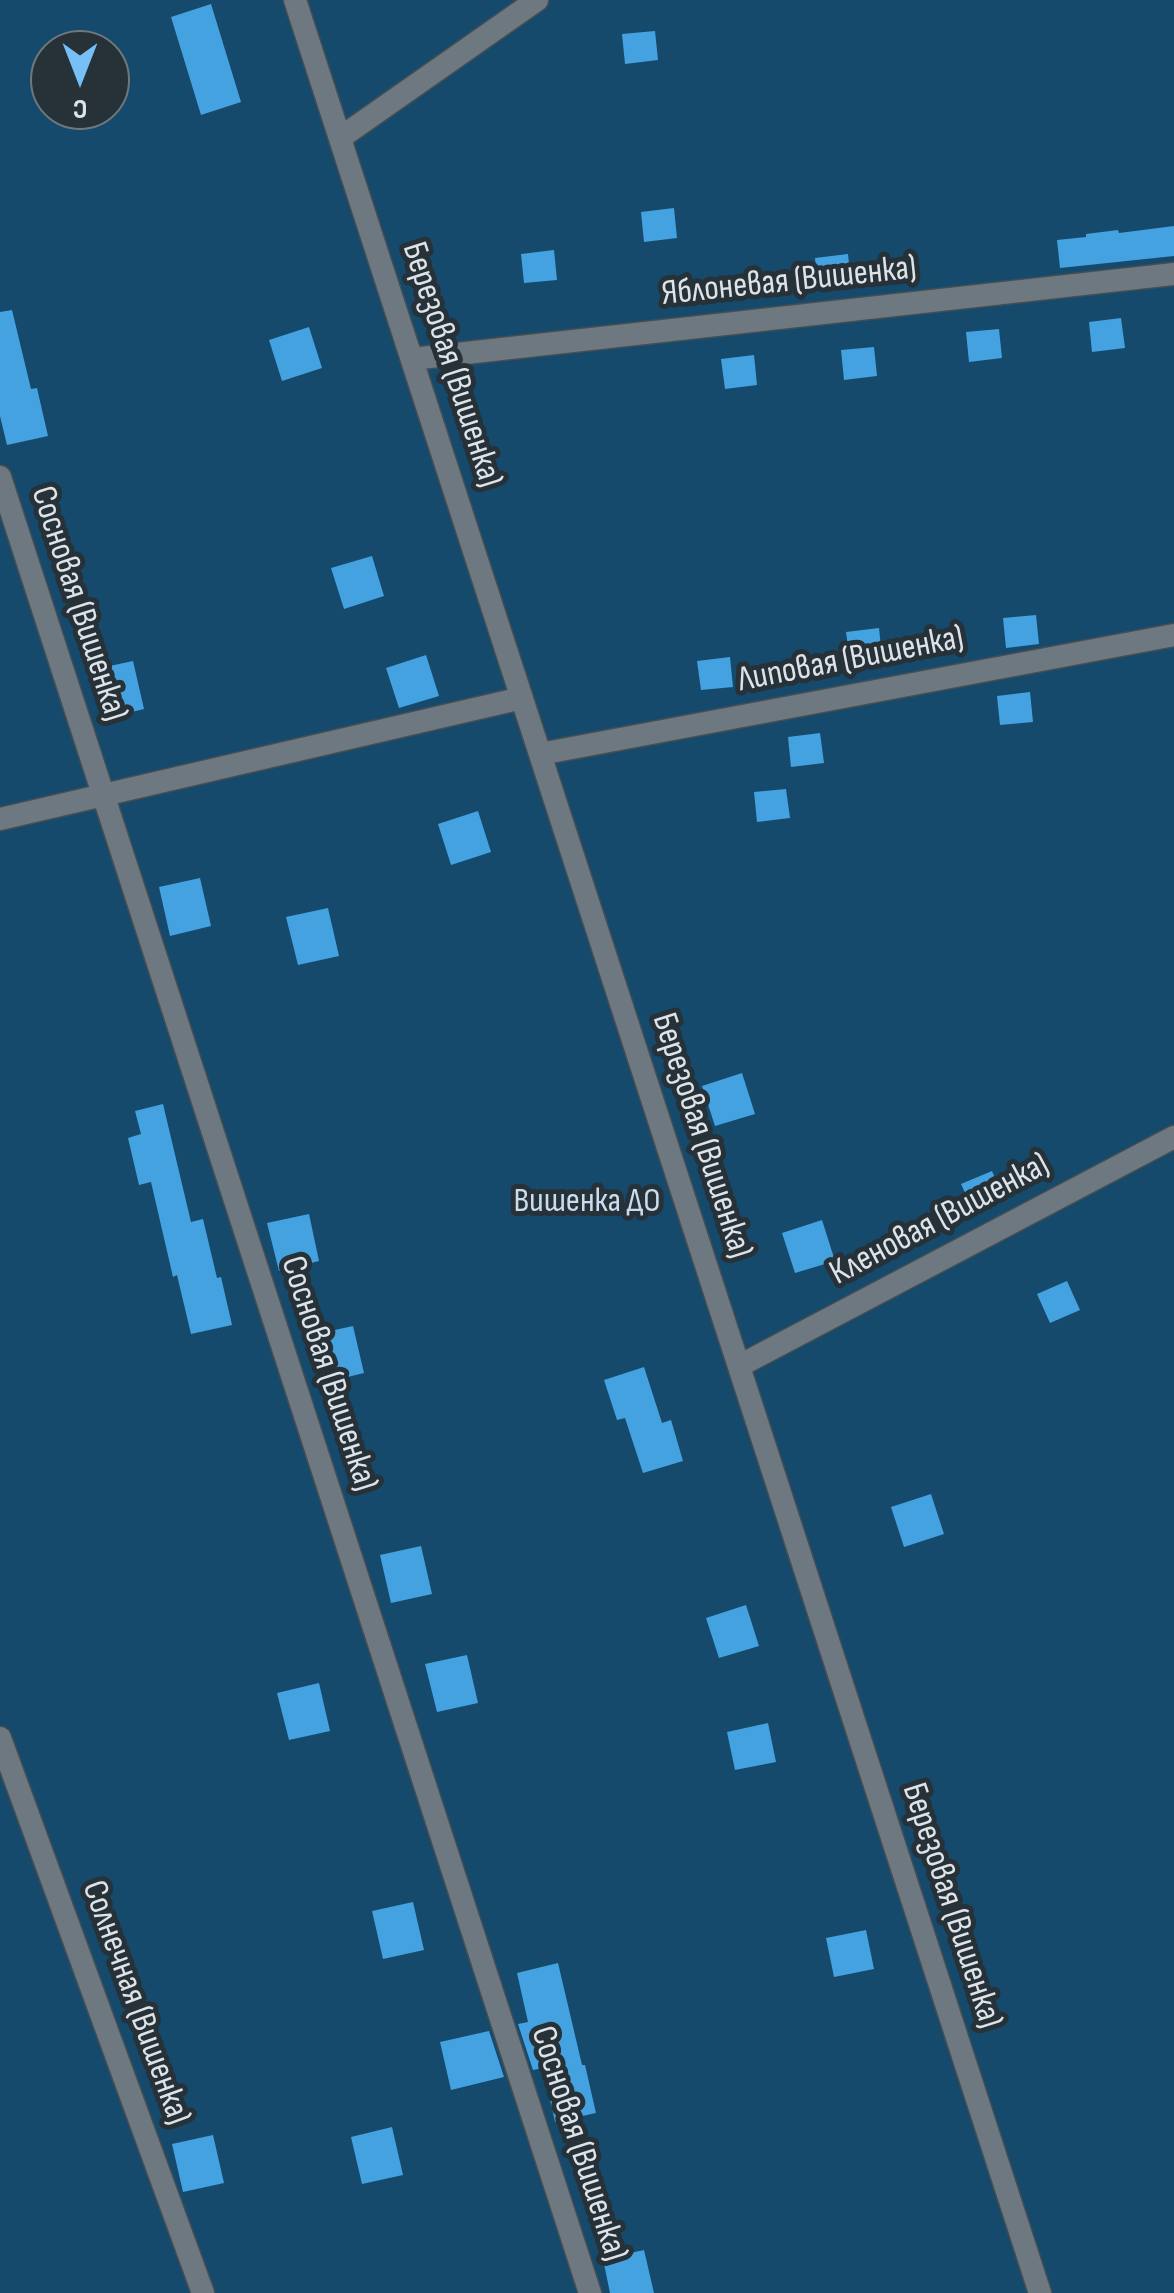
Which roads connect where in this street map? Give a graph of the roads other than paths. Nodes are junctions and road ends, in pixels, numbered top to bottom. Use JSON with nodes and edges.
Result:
{"nodes":[{"id":1,"x":295,"y":0,"type":"edge"},
{"id":2,"x":537,"y":0,"type":"edge"},
{"id":3,"x":340,"y":138,"type":"junction"},
{"id":4,"x":1174,"y":274,"type":"edge"},
{"id":5,"x":412,"y":359,"type":"junction"},
{"id":6,"x":0,"y":477,"type":"edge"},
{"id":7,"x":1174,"y":635,"type":"edge"},
{"id":8,"x":522,"y":698,"type":"junction"},
{"id":9,"x":540,"y":754,"type":"junction"},
{"id":10,"x":102,"y":795,"type":"junction"},
{"id":11,"x":0,"y":819,"type":"edge"},
{"id":12,"x":1174,"y":1137,"type":"edge"},
{"id":13,"x":739,"y":1366,"type":"junction"},
{"id":14,"x":0,"y":1738,"type":"edge"},
{"id":15,"x":203,"y":2293,"type":"edge"},
{"id":16,"x":590,"y":2293,"type":"edge"},
{"id":17,"x":1040,"y":2293,"type":"edge"}],
"edges":[{"from":1,"to":3,"type":"lane","name":"Березовая (Вишенка)"},
{"from":2,"to":3,"type":"lane"},
{"from":3,"to":5,"type":"lane","name":"Березовая (Вишенка)"},
{"from":4,"to":5,"type":"lane","name":"Яблоневая (Вишенка)"},
{"from":5,"to":8,"type":"lane","name":"Березовая (Вишенка)"},
{"from":6,"to":10,"type":"lane","name":"Сосновая (Вишенка)"},
{"from":7,"to":9,"type":"lane","name":"Липовая (Вишенка)"},
{"from":8,"to":9,"type":"lane","name":"Березовая (Вишенка)"},
{"from":8,"to":10,"type":"lane"},
{"from":9,"to":13,"type":"lane","name":"Березовая (Вишенка)"},
{"from":10,"to":11,"type":"lane"},
{"from":10,"to":16,"type":"lane","name":"Сосновая (Вишенка)"},
{"from":12,"to":13,"type":"lane","name":"Кленовая (Вишенка)"},
{"from":13,"to":17,"type":"lane","name":"Березовая (Вишенка)"},
{"from":14,"to":15,"type":"lane","name":"Солнечная (Вишенка)"}]}
